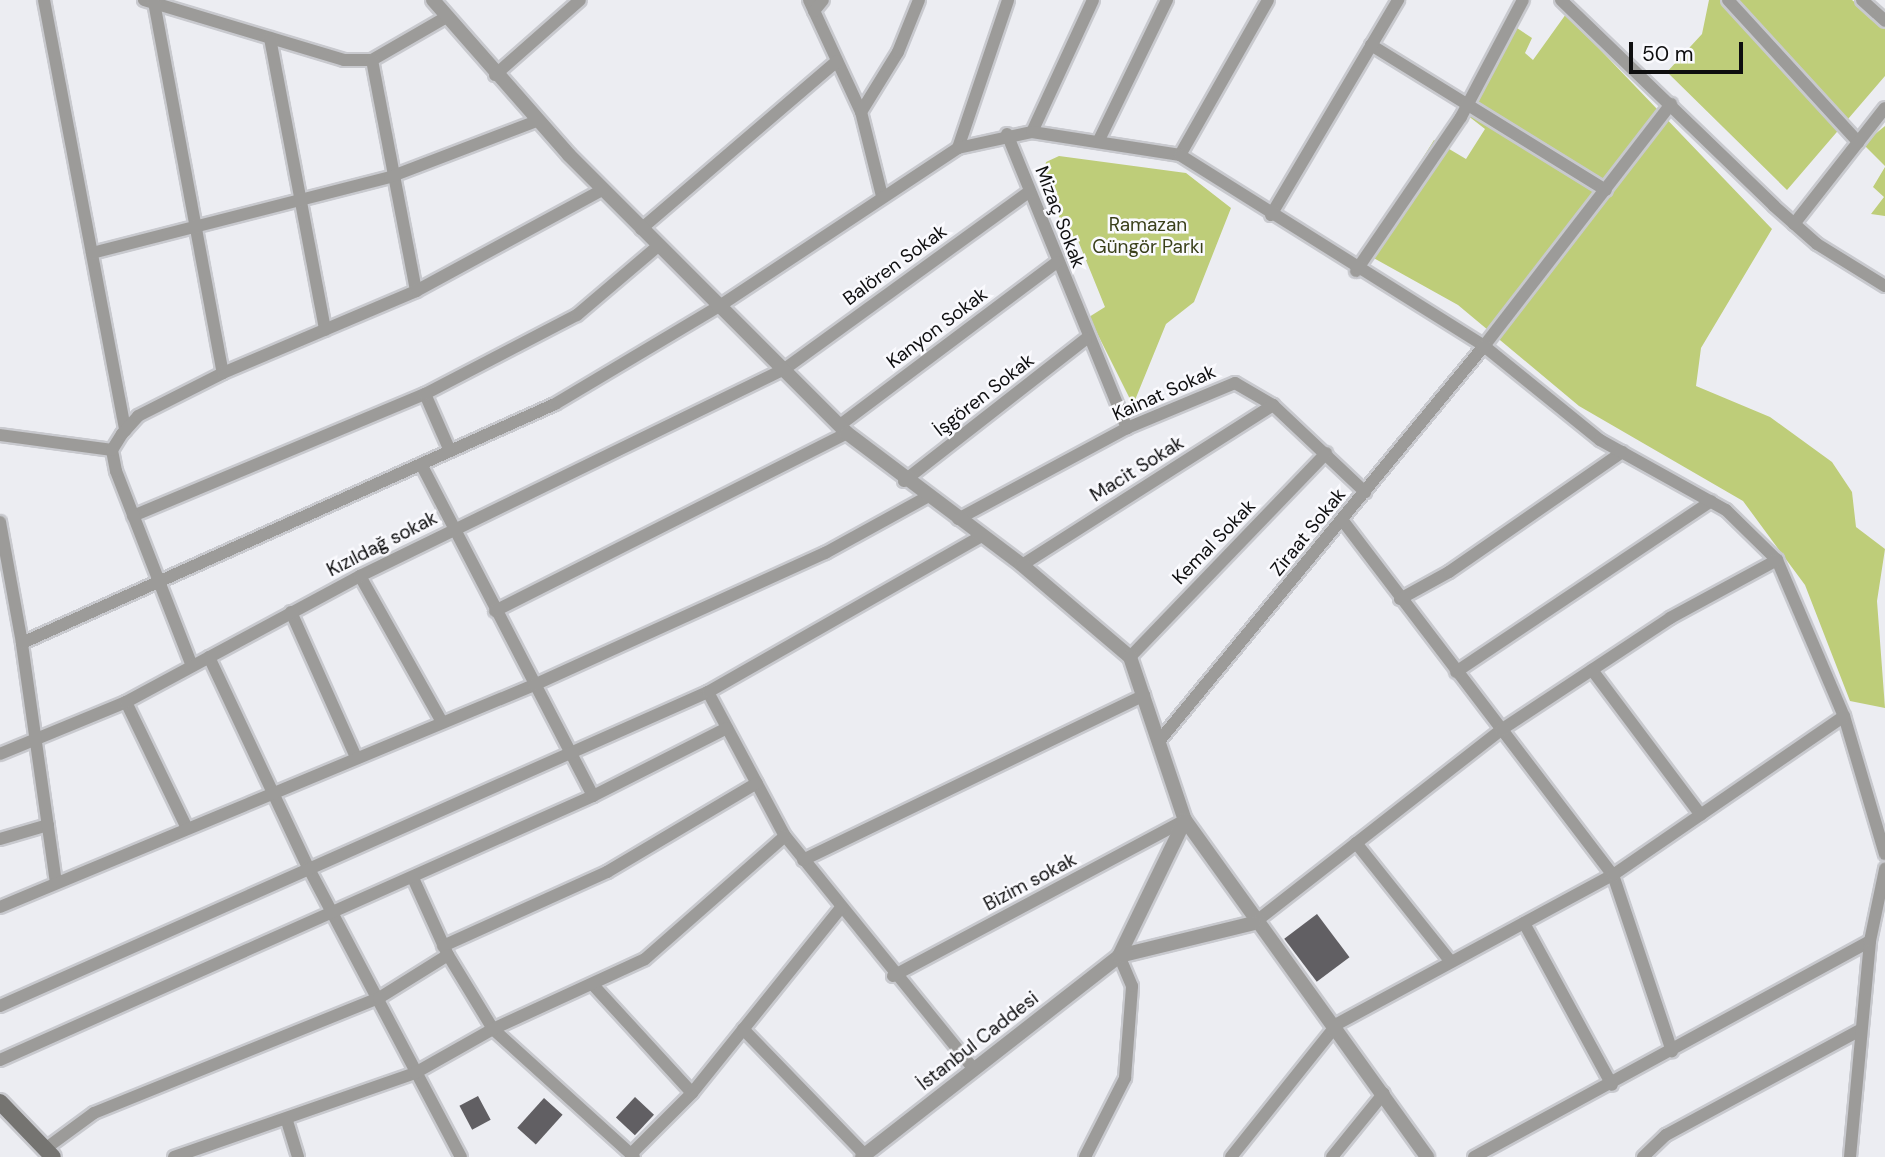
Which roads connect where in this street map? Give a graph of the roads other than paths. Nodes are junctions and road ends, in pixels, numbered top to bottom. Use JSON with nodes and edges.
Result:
{"nodes":[{"id":1,"x":44,"y":0,"type":"edge"},
{"id":2,"x":433,"y":0,"type":"edge"},
{"id":3,"x":580,"y":0,"type":"edge"},
{"id":4,"x":823,"y":0,"type":"edge"},
{"id":5,"x":919,"y":0,"type":"edge"},
{"id":6,"x":1008,"y":0,"type":"edge"},
{"id":7,"x":1093,"y":0,"type":"edge"},
{"id":8,"x":1167,"y":0,"type":"edge"},
{"id":9,"x":1398,"y":0,"type":"edge"},
{"id":10,"x":1523,"y":0,"type":"edge"},
{"id":11,"x":1561,"y":0,"type":"edge"},
{"id":12,"x":1728,"y":0,"type":"edge"},
{"id":13,"x":1862,"y":0,"type":"edge"},
{"id":14,"x":149,"y":1,"type":"edge"},
{"id":15,"x":1266,"y":1,"type":"edge"},
{"id":16,"x":811,"y":6,"type":"edge"},
{"id":17,"x":443,"y":19,"type":"junction"},
{"id":18,"x":1885,"y":21,"type":"edge"},
{"id":19,"x":270,"y":37,"type":"junction"},
{"id":20,"x":1371,"y":45,"type":"junction"},
{"id":21,"x":372,"y":60,"type":"junction"},
{"id":22,"x":837,"y":61,"type":"junction"},
{"id":23,"x":495,"y":75,"type":"junction"},
{"id":24,"x":1469,"y":101,"type":"junction"},
{"id":25,"x":1671,"y":104,"type":"junction"},
{"id":26,"x":1885,"y":108,"type":"edge"},
{"id":27,"x":861,"y":112,"type":"junction"},
{"id":28,"x":537,"y":121,"type":"junction"},
{"id":29,"x":1032,"y":132,"type":"junction"},
{"id":30,"x":1007,"y":134,"type":"junction"},
{"id":31,"x":1099,"y":140,"type":"junction"},
{"id":32,"x":1858,"y":142,"type":"junction"},
{"id":33,"x":957,"y":148,"type":"junction"},
{"id":34,"x":1180,"y":155,"type":"junction"},
{"id":35,"x":390,"y":177,"type":"junction"},
{"id":36,"x":602,"y":190,"type":"junction"},
{"id":37,"x":1606,"y":190,"type":"junction"},
{"id":38,"x":1030,"y":192,"type":"junction"},
{"id":39,"x":882,"y":196,"type":"junction"},
{"id":40,"x":301,"y":202,"type":"junction"},
{"id":41,"x":1271,"y":215,"type":"junction"},
{"id":42,"x":1794,"y":224,"type":"junction"},
{"id":43,"x":196,"y":227,"type":"junction"},
{"id":44,"x":641,"y":229,"type":"junction"},
{"id":45,"x":658,"y":246,"type":"junction"},
{"id":46,"x":92,"y":253,"type":"junction"},
{"id":47,"x":1057,"y":262,"type":"junction"},
{"id":48,"x":1356,"y":271,"type":"junction"},
{"id":49,"x":1885,"y":286,"type":"edge"},
{"id":50,"x":416,"y":291,"type":"junction"},
{"id":51,"x":718,"y":307,"type":"junction"},
{"id":52,"x":325,"y":330,"type":"junction"},
{"id":53,"x":1086,"y":339,"type":"junction"},
{"id":54,"x":1484,"y":346,"type":"junction"},
{"id":55,"x":783,"y":370,"type":"junction"},
{"id":56,"x":223,"y":373,"type":"junction"},
{"id":57,"x":425,"y":394,"type":"junction"},
{"id":58,"x":1273,"y":405,"type":"junction"},
{"id":59,"x":1127,"y":428,"type":"junction"},
{"id":60,"x":844,"y":429,"type":"junction"},
{"id":61,"x":125,"y":430,"type":"junction"},
{"id":62,"x":0,"y":435,"type":"edge"},
{"id":63,"x":112,"y":450,"type":"junction"},
{"id":64,"x":450,"y":451,"type":"junction"},
{"id":65,"x":1622,"y":452,"type":"junction"},
{"id":66,"x":1326,"y":453,"type":"junction"},
{"id":67,"x":421,"y":464,"type":"junction"},
{"id":68,"x":904,"y":481,"type":"junction"},
{"id":69,"x":1365,"y":492,"type":"junction"},
{"id":70,"x":927,"y":497,"type":"junction"},
{"id":71,"x":1711,"y":501,"type":"junction"},
{"id":72,"x":133,"y":516,"type":"junction"},
{"id":73,"x":958,"y":519,"type":"junction"},
{"id":74,"x":1343,"y":521,"type":"junction"},
{"id":75,"x":0,"y":522,"type":"edge"},
{"id":76,"x":453,"y":529,"type":"junction"},
{"id":77,"x":981,"y":536,"type":"junction"},
{"id":78,"x":1777,"y":560,"type":"junction"},
{"id":79,"x":1022,"y":565,"type":"junction"},
{"id":80,"x":360,"y":576,"type":"junction"},
{"id":81,"x":159,"y":586,"type":"junction"},
{"id":82,"x":1399,"y":599,"type":"junction"},
{"id":83,"x":495,"y":611,"type":"junction"},
{"id":84,"x":291,"y":612,"type":"junction"},
{"id":85,"x":22,"y":643,"type":"junction"},
{"id":86,"x":209,"y":657,"type":"junction"},
{"id":87,"x":1130,"y":657,"type":"junction"},
{"id":88,"x":192,"y":666,"type":"junction"},
{"id":89,"x":1592,"y":670,"type":"junction"},
{"id":90,"x":1456,"y":672,"type":"junction"},
{"id":91,"x":534,"y":685,"type":"junction"},
{"id":92,"x":708,"y":692,"type":"junction"},
{"id":93,"x":1144,"y":695,"type":"junction"},
{"id":94,"x":126,"y":702,"type":"junction"},
{"id":95,"x":1844,"y":716,"type":"junction"},
{"id":96,"x":442,"y":722,"type":"junction"},
{"id":97,"x":727,"y":728,"type":"junction"},
{"id":98,"x":1501,"y":730,"type":"junction"},
{"id":99,"x":1160,"y":740,"type":"junction"},
{"id":100,"x":36,"y":744,"type":"junction"},
{"id":101,"x":570,"y":752,"type":"junction"},
{"id":102,"x":0,"y":754,"type":"edge"},
{"id":103,"x":356,"y":757,"type":"junction"},
{"id":104,"x":757,"y":783,"type":"junction"},
{"id":105,"x":273,"y":792,"type":"junction"},
{"id":106,"x":593,"y":796,"type":"junction"},
{"id":107,"x":1700,"y":815,"type":"junction"},
{"id":108,"x":1185,"y":820,"type":"junction"},
{"id":109,"x":48,"y":825,"type":"junction"},
{"id":110,"x":187,"y":828,"type":"junction"},
{"id":111,"x":785,"y":836,"type":"junction"},
{"id":112,"x":0,"y":839,"type":"edge"},
{"id":113,"x":1356,"y":843,"type":"junction"},
{"id":114,"x":1885,"y":855,"type":"edge"},
{"id":115,"x":803,"y":860,"type":"junction"},
{"id":116,"x":309,"y":867,"type":"junction"},
{"id":117,"x":1885,"y":869,"type":"edge"},
{"id":118,"x":1613,"y":875,"type":"junction"},
{"id":119,"x":413,"y":878,"type":"junction"},
{"id":120,"x":56,"y":883,"type":"junction"},
{"id":121,"x":0,"y":907,"type":"edge"},
{"id":122,"x":841,"y":908,"type":"junction"},
{"id":123,"x":334,"y":910,"type":"junction"},
{"id":124,"x":1254,"y":923,"type":"junction"},
{"id":125,"x":1524,"y":923,"type":"junction"},
{"id":126,"x":1870,"y":941,"type":"junction"},
{"id":127,"x":446,"y":951,"type":"junction"},
{"id":128,"x":1119,"y":956,"type":"junction"},
{"id":129,"x":1451,"y":962,"type":"junction"},
{"id":130,"x":893,"y":976,"type":"junction"},
{"id":131,"x":594,"y":986,"type":"junction"},
{"id":132,"x":379,"y":998,"type":"junction"},
{"id":133,"x":0,"y":1006,"type":"edge"},
{"id":134,"x":1337,"y":1024,"type":"junction"},
{"id":135,"x":494,"y":1028,"type":"junction"},
{"id":136,"x":743,"y":1029,"type":"junction"},
{"id":137,"x":1860,"y":1030,"type":"junction"},
{"id":138,"x":1672,"y":1051,"type":"junction"},
{"id":139,"x":0,"y":1060,"type":"edge"},
{"id":140,"x":974,"y":1069,"type":"junction"},
{"id":141,"x":415,"y":1073,"type":"junction"},
{"id":142,"x":1612,"y":1085,"type":"junction"},
{"id":143,"x":692,"y":1093,"type":"junction"},
{"id":144,"x":1384,"y":1093,"type":"junction"},
{"id":145,"x":0,"y":1102,"type":"edge"},
{"id":146,"x":287,"y":1121,"type":"junction"},
{"id":147,"x":49,"y":1153,"type":"edge"},
{"id":148,"x":633,"y":1155,"type":"edge"},
{"id":149,"x":1423,"y":1155,"type":"edge"},
{"id":150,"x":864,"y":1156,"type":"edge"},
{"id":151,"x":174,"y":1157,"type":"edge"},
{"id":152,"x":299,"y":1157,"type":"edge"},
{"id":153,"x":461,"y":1157,"type":"edge"},
{"id":154,"x":1085,"y":1157,"type":"edge"},
{"id":155,"x":1231,"y":1157,"type":"edge"},
{"id":156,"x":1332,"y":1157,"type":"edge"},
{"id":157,"x":1474,"y":1157,"type":"edge"},
{"id":158,"x":1643,"y":1157,"type":"edge"},
{"id":159,"x":1850,"y":1157,"type":"edge"}],
"edges":[{"from":1,"to":46,"type":"street"},
{"from":2,"to":17,"type":"street"},
{"from":3,"to":23,"type":"street"},
{"from":4,"to":16,"type":"street"},
{"from":5,"to":27,"type":"street"},
{"from":6,"to":33,"type":"street"},
{"from":7,"to":29,"type":"street"},
{"from":8,"to":31,"type":"street"},
{"from":9,"to":20,"type":"street"},
{"from":10,"to":24,"type":"street"},
{"from":11,"to":25,"type":"street"},
{"from":12,"to":32,"type":"street"},
{"from":13,"to":18,"type":"street"},
{"from":14,"to":19,"type":"street"},
{"from":14,"to":43,"type":"street"},
{"from":15,"to":34,"type":"street"},
{"from":16,"to":22,"type":"street"},
{"from":17,"to":21,"type":"street"},
{"from":17,"to":23,"type":"street"},
{"from":19,"to":21,"type":"street"},
{"from":19,"to":40,"type":"street"},
{"from":20,"to":24,"type":"street"},
{"from":20,"to":41,"type":"street"},
{"from":21,"to":35,"type":"street"},
{"from":22,"to":27,"type":"street"},
{"from":22,"to":44,"type":"street"},
{"from":23,"to":28,"type":"street"},
{"from":24,"to":37,"type":"street"},
{"from":24,"to":48,"type":"street"},
{"from":25,"to":37,"type":"street","name":"Ziraat Sokak"},
{"from":25,"to":42,"type":"street"},
{"from":26,"to":32,"type":"street"},
{"from":27,"to":39,"type":"street"},
{"from":28,"to":35,"type":"street"},
{"from":28,"to":36,"type":"street"},
{"from":29,"to":30,"type":"street"},
{"from":29,"to":31,"type":"street"},
{"from":30,"to":33,"type":"street"},
{"from":30,"to":38,"type":"street","name":"Mizaç Sokak"},
{"from":31,"to":34,"type":"street"},
{"from":32,"to":42,"type":"street"},
{"from":33,"to":39,"type":"street"},
{"from":34,"to":41,"type":"street"},
{"from":35,"to":40,"type":"street"},
{"from":35,"to":50,"type":"street"},
{"from":36,"to":44,"type":"street"},
{"from":36,"to":50,"type":"street"},
{"from":37,"to":54,"type":"street","name":"Ziraat Sokak"},
{"from":38,"to":47,"type":"street","name":"Mizaç Sokak"},
{"from":38,"to":55,"type":"street","name":"Balören Sokak"},
{"from":39,"to":51,"type":"street"},
{"from":40,"to":43,"type":"street"},
{"from":40,"to":52,"type":"street"},
{"from":41,"to":48,"type":"street"},
{"from":42,"to":49,"type":"street"},
{"from":43,"to":46,"type":"street"},
{"from":43,"to":56,"type":"street"},
{"from":44,"to":45,"type":"street"},
{"from":45,"to":51,"type":"street"},
{"from":45,"to":57,"type":"street"},
{"from":46,"to":61,"type":"street"},
{"from":47,"to":53,"type":"street","name":"Mizaç Sokak"},
{"from":47,"to":60,"type":"street","name":"Kanyon Sokak"},
{"from":48,"to":54,"type":"street"},
{"from":50,"to":52,"type":"street"},
{"from":51,"to":55,"type":"street"},
{"from":51,"to":64,"type":"street"},
{"from":52,"to":56,"type":"street"},
{"from":53,"to":59,"type":"street","name":"Mizaç Sokak"},
{"from":53,"to":68,"type":"street","name":"İşgören Sokak"},
{"from":54,"to":65,"type":"street"},
{"from":54,"to":69,"type":"street","name":"Ziraat Sokak"},
{"from":55,"to":60,"type":"street"},
{"from":55,"to":76,"type":"street","name":"Kızıldağ sokak"},
{"from":56,"to":61,"type":"street"},
{"from":57,"to":64,"type":"street"},
{"from":57,"to":72,"type":"street"},
{"from":58,"to":59,"type":"street","name":"Kainat Sokak"},
{"from":58,"to":66,"type":"street","name":"Kainat Sokak"},
{"from":58,"to":79,"type":"street","name":"Macit Sokak"},
{"from":59,"to":73,"type":"street","name":"Kainat Sokak"},
{"from":60,"to":68,"type":"street"},
{"from":60,"to":83,"type":"street","name":"Kanyon Sokak"},
{"from":61,"to":63,"type":"street"},
{"from":62,"to":63,"type":"street"},
{"from":63,"to":72,"type":"street"},
{"from":64,"to":67,"type":"street"},
{"from":65,"to":71,"type":"street"},
{"from":65,"to":82,"type":"street"},
{"from":66,"to":69,"type":"street","name":"Kainat Sokak"},
{"from":66,"to":87,"type":"street","name":"Kemal Sokak"},
{"from":67,"to":76,"type":"street"},
{"from":67,"to":81,"type":"street"},
{"from":68,"to":70,"type":"street"},
{"from":69,"to":74,"type":"street","name":"Ziraat Sokak"},
{"from":70,"to":73,"type":"street"},
{"from":70,"to":91,"type":"street"},
{"from":71,"to":78,"type":"street"},
{"from":71,"to":90,"type":"street"},
{"from":72,"to":81,"type":"street"},
{"from":73,"to":77,"type":"street"},
{"from":74,"to":82,"type":"street"},
{"from":74,"to":99,"type":"street","name":"Ziraat Sokak"},
{"from":75,"to":85,"type":"street"},
{"from":76,"to":80,"type":"street","name":"Kızıldağ sokak"},
{"from":76,"to":83,"type":"street"},
{"from":77,"to":79,"type":"street"},
{"from":77,"to":92,"type":"street"},
{"from":78,"to":89,"type":"street"},
{"from":78,"to":95,"type":"street"},
{"from":79,"to":87,"type":"street"},
{"from":80,"to":84,"type":"street","name":"Kızıldağ sokak"},
{"from":80,"to":96,"type":"street"},
{"from":81,"to":85,"type":"street"},
{"from":81,"to":88,"type":"street"},
{"from":82,"to":90,"type":"street"},
{"from":83,"to":91,"type":"street"},
{"from":84,"to":86,"type":"street","name":"Kızıldağ sokak"},
{"from":84,"to":103,"type":"street"},
{"from":85,"to":100,"type":"street"},
{"from":86,"to":88,"type":"street","name":"Kızıldağ sokak"},
{"from":86,"to":105,"type":"street"},
{"from":87,"to":93,"type":"street"},
{"from":88,"to":94,"type":"street","name":"Kızıldağ sokak"},
{"from":89,"to":98,"type":"street"},
{"from":89,"to":107,"type":"street"},
{"from":90,"to":98,"type":"street"},
{"from":91,"to":96,"type":"street"},
{"from":91,"to":101,"type":"street"},
{"from":92,"to":97,"type":"street"},
{"from":92,"to":101,"type":"street"},
{"from":93,"to":99,"type":"street"},
{"from":93,"to":115,"type":"street"},
{"from":94,"to":100,"type":"street","name":"Kızıldağ sokak"},
{"from":94,"to":110,"type":"street"},
{"from":95,"to":107,"type":"street"},
{"from":95,"to":114,"type":"street"},
{"from":96,"to":103,"type":"street"},
{"from":97,"to":104,"type":"street"},
{"from":97,"to":106,"type":"street"},
{"from":98,"to":113,"type":"street"},
{"from":98,"to":118,"type":"street"},
{"from":99,"to":108,"type":"street"},
{"from":100,"to":102,"type":"street","name":"Kızıldağ sokak"},
{"from":100,"to":109,"type":"street"},
{"from":101,"to":106,"type":"street"},
{"from":101,"to":116,"type":"street"},
{"from":103,"to":105,"type":"street"},
{"from":104,"to":111,"type":"street"},
{"from":104,"to":127,"type":"street"},
{"from":105,"to":110,"type":"street"},
{"from":105,"to":116,"type":"street"},
{"from":106,"to":119,"type":"street"},
{"from":107,"to":118,"type":"street"},
{"from":108,"to":124,"type":"street"},
{"from":108,"to":128,"type":"street"},
{"from":108,"to":130,"type":"street","name":"Bizim sokak"},
{"from":109,"to":112,"type":"street"},
{"from":109,"to":120,"type":"street"},
{"from":110,"to":120,"type":"street"},
{"from":111,"to":115,"type":"street"},
{"from":111,"to":131,"type":"street"},
{"from":113,"to":124,"type":"street"},
{"from":113,"to":129,"type":"street"},
{"from":115,"to":122,"type":"street"},
{"from":116,"to":123,"type":"street"},
{"from":116,"to":133,"type":"street"},
{"from":117,"to":126,"type":"street"},
{"from":118,"to":125,"type":"street"},
{"from":118,"to":138,"type":"street"},
{"from":119,"to":123,"type":"street"},
{"from":119,"to":127,"type":"street"},
{"from":120,"to":121,"type":"street"},
{"from":122,"to":130,"type":"street"},
{"from":122,"to":136,"type":"street"},
{"from":123,"to":132,"type":"street"},
{"from":123,"to":139,"type":"street"},
{"from":124,"to":128,"type":"street"},
{"from":124,"to":134,"type":"street"},
{"from":125,"to":129,"type":"street"},
{"from":125,"to":142,"type":"street"},
{"from":126,"to":137,"type":"street"},
{"from":126,"to":138,"type":"street"},
{"from":127,"to":132,"type":"street"},
{"from":127,"to":135,"type":"street"},
{"from":128,"to":140,"type":"street","name":"İstanbul Caddesi"},
{"from":128,"to":154,"type":"street"},
{"from":129,"to":134,"type":"street"},
{"from":130,"to":140,"type":"street"},
{"from":131,"to":135,"type":"street"},
{"from":131,"to":143,"type":"street"},
{"from":132,"to":141,"type":"street"},
{"from":132,"to":147,"type":"street"},
{"from":134,"to":144,"type":"street"},
{"from":134,"to":155,"type":"street"},
{"from":135,"to":141,"type":"street"},
{"from":135,"to":148,"type":"street"},
{"from":136,"to":143,"type":"street"},
{"from":136,"to":150,"type":"street"},
{"from":137,"to":158,"type":"street"},
{"from":137,"to":159,"type":"street"},
{"from":138,"to":142,"type":"street"},
{"from":140,"to":150,"type":"street","name":"İstanbul Caddesi"},
{"from":141,"to":146,"type":"street"},
{"from":141,"to":153,"type":"street"},
{"from":142,"to":157,"type":"street"},
{"from":143,"to":148,"type":"street"},
{"from":144,"to":149,"type":"street"},
{"from":144,"to":156,"type":"street"},
{"from":145,"to":147,"type":"main road"},
{"from":146,"to":151,"type":"street"},
{"from":146,"to":152,"type":"street"}]}
